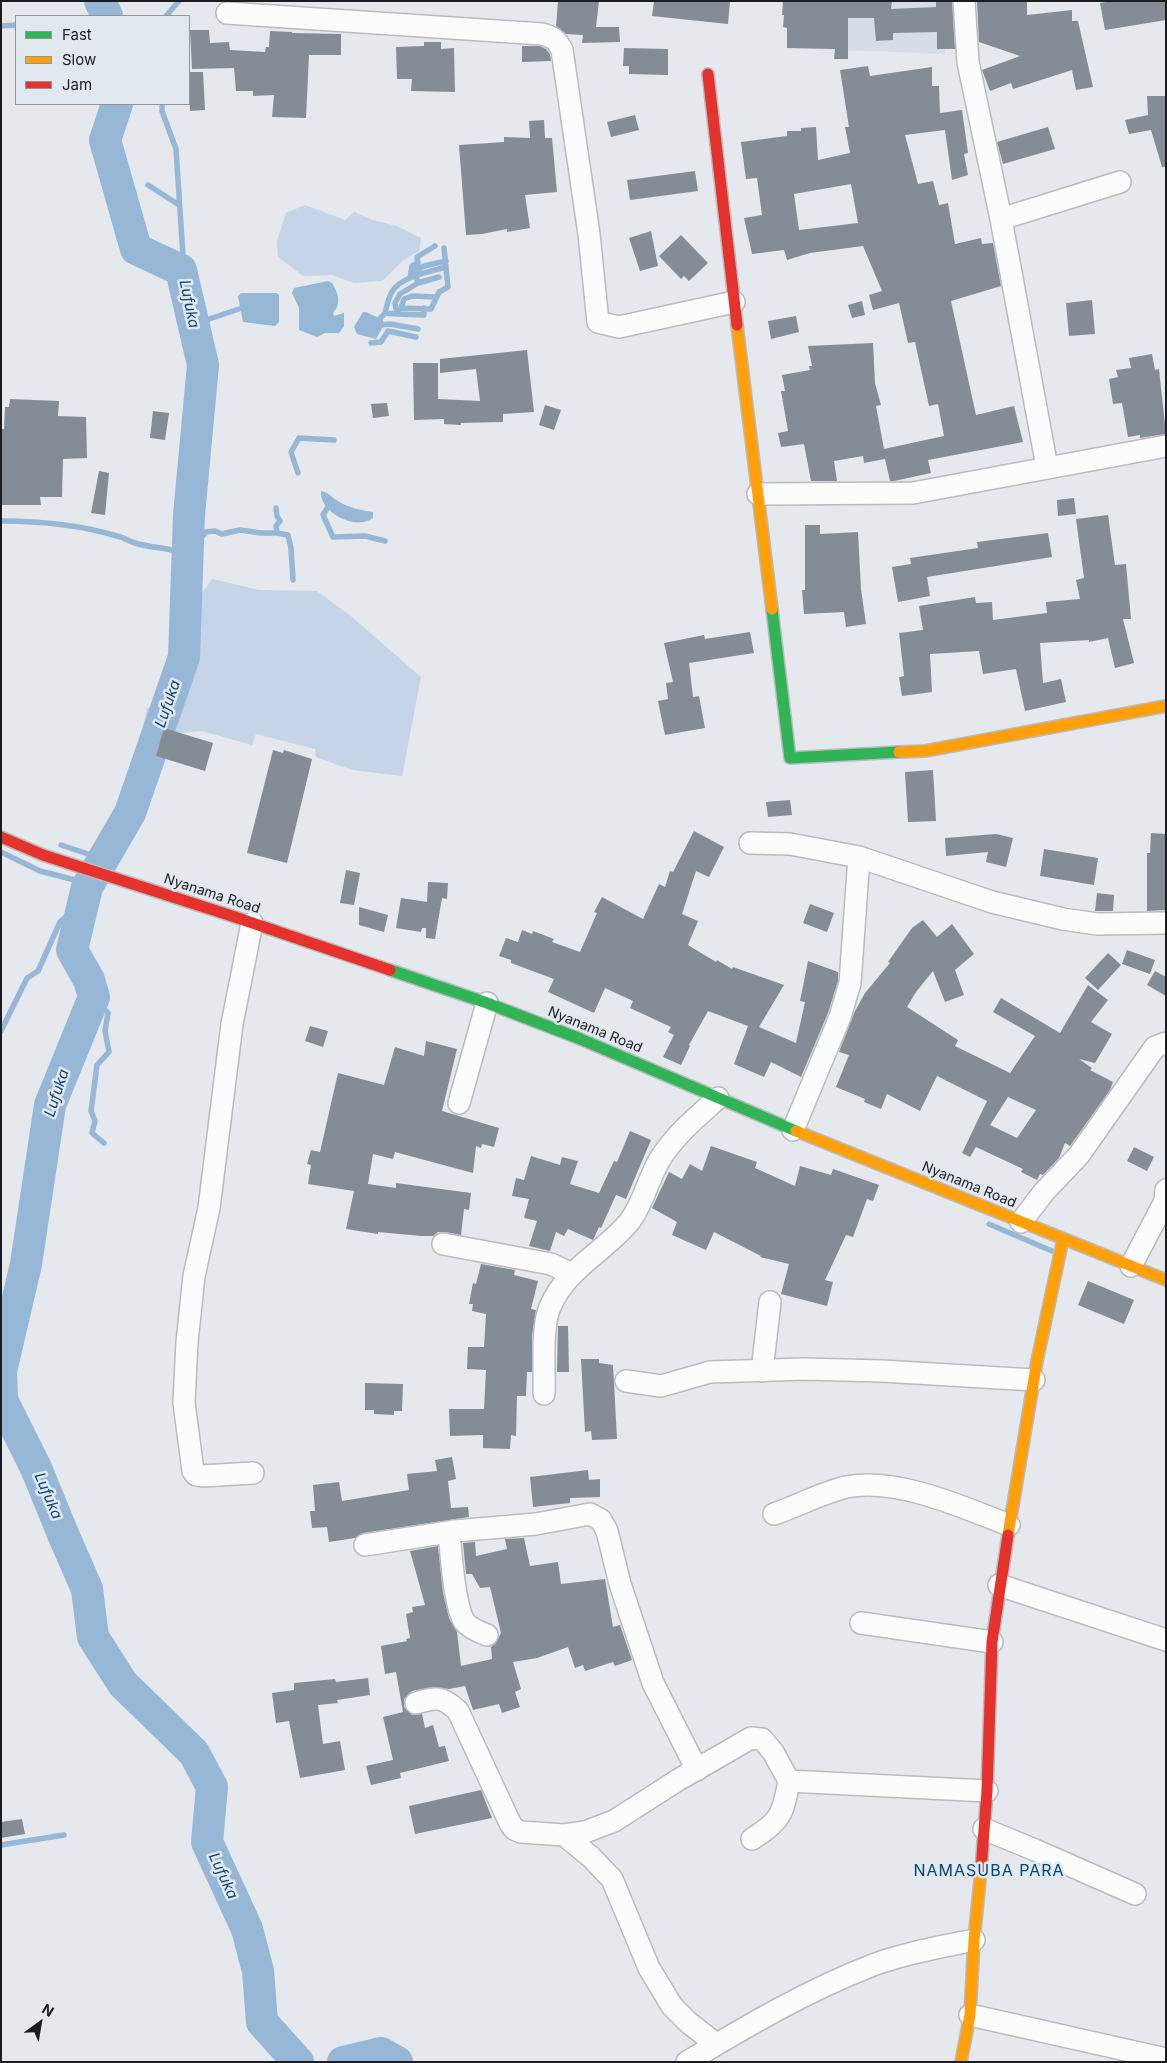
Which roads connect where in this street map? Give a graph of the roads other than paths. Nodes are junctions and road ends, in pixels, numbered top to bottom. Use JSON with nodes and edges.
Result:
{"nodes":[{"id":1,"x":964,"y":1,"type":"edge"},
{"id":2,"x":228,"y":13,"type":"dead end"},
{"id":3,"x":708,"y":74,"type":"dead end"},
{"id":4,"x":1120,"y":182,"type":"dead end"},
{"id":5,"x":1002,"y":219,"type":"junction"},
{"id":6,"x":734,"y":302,"type":"junction"},
{"id":7,"x":1166,"y":446,"type":"edge"},
{"id":8,"x":1047,"y":467,"type":"junction"},
{"id":9,"x":758,"y":494,"type":"junction"},
{"id":10,"x":1166,"y":706,"type":"edge"},
{"id":11,"x":1,"y":836,"type":"edge"},
{"id":12,"x":750,"y":843,"type":"dead end"},
{"id":13,"x":859,"y":857,"type":"junction"},
{"id":14,"x":252,"y":923,"type":"junction"},
{"id":15,"x":1166,"y":923,"type":"edge"},
{"id":16,"x":487,"y":1003,"type":"junction"},
{"id":17,"x":1166,"y":1043,"type":"edge"},
{"id":18,"x":718,"y":1098,"type":"junction"},
{"id":19,"x":459,"y":1103,"type":"dead end"},
{"id":20,"x":792,"y":1130,"type":"junction"},
{"id":21,"x":1166,"y":1190,"type":"edge"},
{"id":22,"x":1021,"y":1222,"type":"junction"},
{"id":23,"x":1063,"y":1238,"type":"junction"},
{"id":24,"x":443,"y":1244,"type":"dead end"},
{"id":25,"x":1131,"y":1266,"type":"junction"},
{"id":26,"x":572,"y":1274,"type":"junction"},
{"id":27,"x":1166,"y":1280,"type":"edge"},
{"id":28,"x":770,"y":1302,"type":"dead end"},
{"id":29,"x":762,"y":1371,"type":"junction"},
{"id":30,"x":1034,"y":1380,"type":"junction"},
{"id":31,"x":626,"y":1382,"type":"dead end"},
{"id":32,"x":544,"y":1394,"type":"dead end"},
{"id":33,"x":253,"y":1473,"type":"dead end"},
{"id":34,"x":774,"y":1514,"type":"dead end"},
{"id":35,"x":1009,"y":1525,"type":"junction"},
{"id":36,"x":449,"y":1532,"type":"junction"},
{"id":37,"x":365,"y":1545,"type":"dead end"},
{"id":38,"x":998,"y":1584,"type":"junction"},
{"id":39,"x":861,"y":1623,"type":"dead end"},
{"id":40,"x":487,"y":1635,"type":"dead end"},
{"id":41,"x":1166,"y":1640,"type":"edge"},
{"id":42,"x":992,"y":1642,"type":"junction"},
{"id":43,"x":416,"y":1703,"type":"dead end"},
{"id":44,"x":697,"y":1770,"type":"junction"},
{"id":45,"x":789,"y":1781,"type":"junction"},
{"id":46,"x":987,"y":1791,"type":"junction"},
{"id":47,"x":984,"y":1829,"type":"junction"},
{"id":48,"x":564,"y":1834,"type":"junction"},
{"id":49,"x":752,"y":1839,"type":"dead end"},
{"id":50,"x":1135,"y":1894,"type":"dead end"},
{"id":51,"x":974,"y":1940,"type":"junction"},
{"id":52,"x":970,"y":2015,"type":"junction"},
{"id":53,"x":716,"y":2044,"type":"junction"},
{"id":54,"x":1166,"y":2059,"type":"edge"},
{"id":55,"x":687,"y":2062,"type":"edge"},
{"id":56,"x":961,"y":2062,"type":"edge"}],
"edges":[{"from":1,"to":5,"type":"street"},
{"from":2,"to":6,"type":"street"},
{"from":3,"to":6,"type":"street"},
{"from":4,"to":5,"type":"street"},
{"from":5,"to":8,"type":"street"},
{"from":6,"to":9,"type":"street"},
{"from":7,"to":8,"type":"street"},
{"from":8,"to":9,"type":"street"},
{"from":9,"to":10,"type":"street"},
{"from":11,"to":14,"type":"street","name":"Nyanama Road"},
{"from":12,"to":13,"type":"street"},
{"from":13,"to":15,"type":"street"},
{"from":13,"to":20,"type":"street"},
{"from":14,"to":16,"type":"street","name":"Nyanama Road"},
{"from":14,"to":33,"type":"street"},
{"from":16,"to":18,"type":"street","name":"Nyanama Road"},
{"from":16,"to":19,"type":"street"},
{"from":17,"to":22,"type":"street"},
{"from":18,"to":20,"type":"street","name":"Nyanama Road"},
{"from":18,"to":26,"type":"street"},
{"from":20,"to":22,"type":"street","name":"Nyanama Road"},
{"from":21,"to":25,"type":"street"},
{"from":22,"to":23,"type":"street","name":"Nyanama Road"},
{"from":23,"to":25,"type":"street","name":"Nyanama Road"},
{"from":23,"to":30,"type":"street"},
{"from":24,"to":26,"type":"street"},
{"from":25,"to":27,"type":"street","name":"Nyanama Road"},
{"from":26,"to":32,"type":"street"},
{"from":28,"to":29,"type":"street"},
{"from":29,"to":30,"type":"street"},
{"from":29,"to":31,"type":"street"},
{"from":30,"to":35,"type":"street"},
{"from":34,"to":35,"type":"street"},
{"from":35,"to":38,"type":"street"},
{"from":36,"to":37,"type":"street"},
{"from":36,"to":40,"type":"street"},
{"from":36,"to":44,"type":"street"},
{"from":38,"to":41,"type":"street"},
{"from":38,"to":42,"type":"street"},
{"from":39,"to":42,"type":"street"},
{"from":42,"to":46,"type":"street"},
{"from":43,"to":48,"type":"street"},
{"from":44,"to":45,"type":"street"},
{"from":44,"to":48,"type":"street"},
{"from":45,"to":46,"type":"street"},
{"from":45,"to":49,"type":"street"},
{"from":46,"to":47,"type":"street"},
{"from":47,"to":50,"type":"street"},
{"from":47,"to":51,"type":"street"},
{"from":48,"to":53,"type":"street"},
{"from":51,"to":52,"type":"street"},
{"from":51,"to":53,"type":"street"},
{"from":52,"to":54,"type":"street"},
{"from":52,"to":56,"type":"street"},
{"from":53,"to":55,"type":"street"}]}
